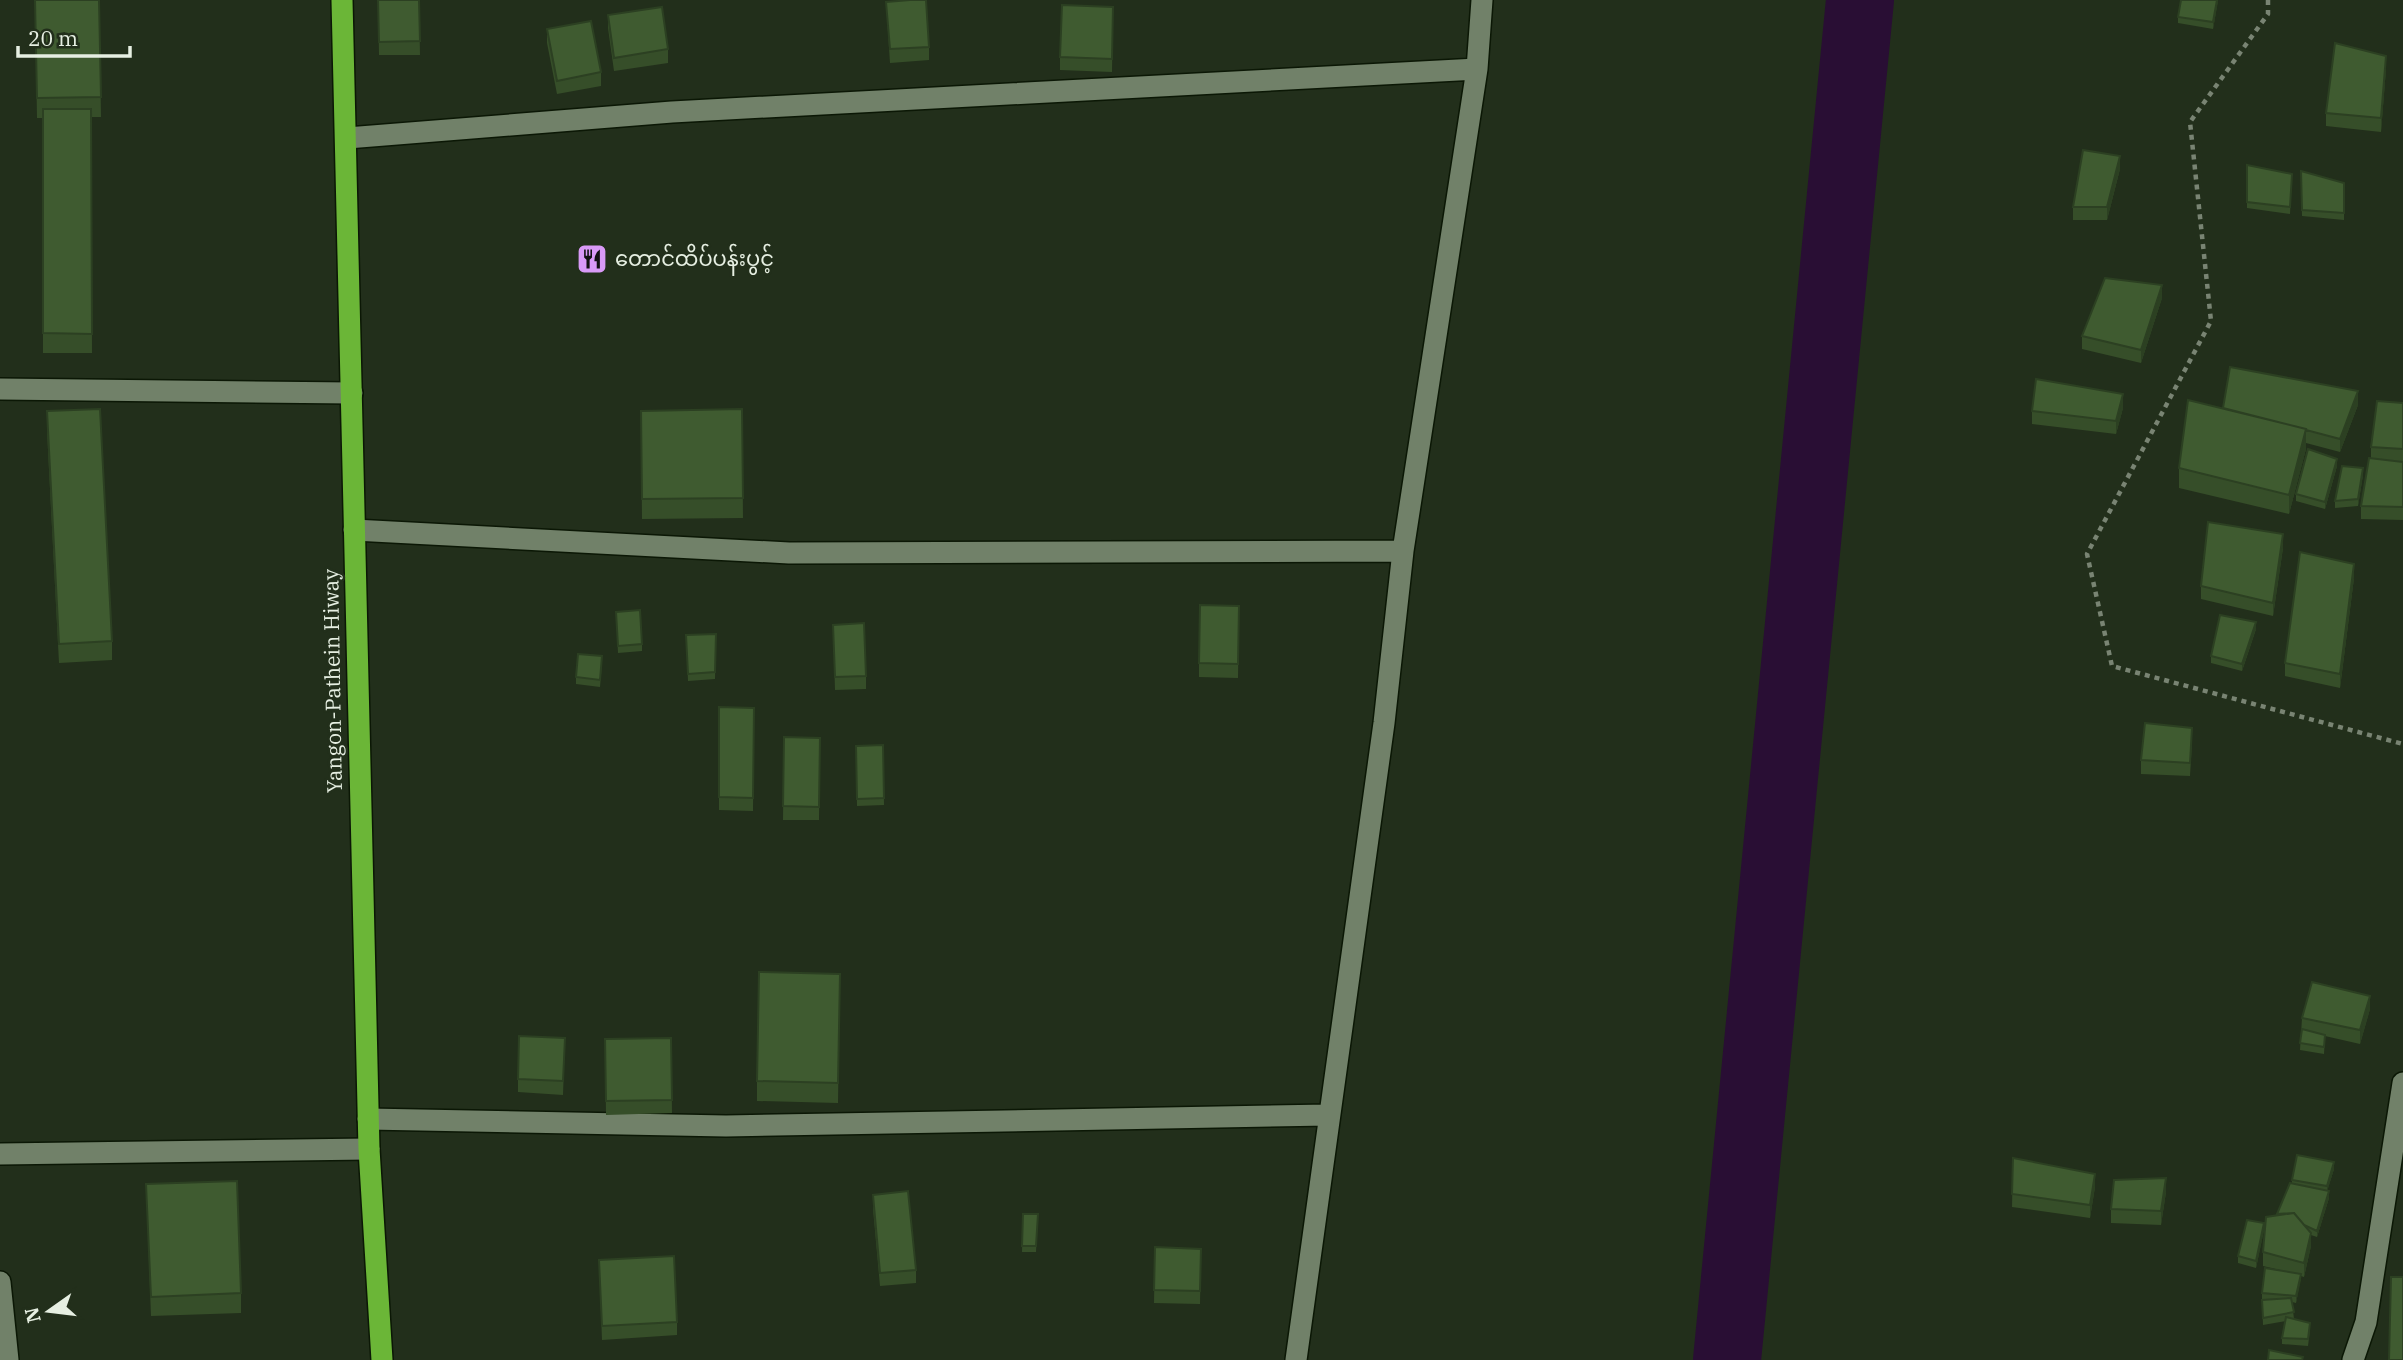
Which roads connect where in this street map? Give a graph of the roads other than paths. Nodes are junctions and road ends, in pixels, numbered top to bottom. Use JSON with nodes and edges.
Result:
{"nodes":[{"id":1,"x":342,"y":0,"type":"edge"},
{"id":2,"x":1482,"y":0,"type":"edge"},
{"id":3,"x":1477,"y":69,"type":"junction"},
{"id":4,"x":347,"y":138,"type":"junction"},
{"id":5,"x":0,"y":389,"type":"edge"},
{"id":6,"x":352,"y":393,"type":"junction"},
{"id":7,"x":354,"y":530,"type":"junction"},
{"id":8,"x":1403,"y":551,"type":"junction"},
{"id":9,"x":2403,"y":1083,"type":"edge"},
{"id":10,"x":1328,"y":1115,"type":"junction"},
{"id":11,"x":368,"y":1119,"type":"junction"},
{"id":12,"x":2400,"y":1121,"type":"edge"},
{"id":13,"x":369,"y":1149,"type":"junction"},
{"id":14,"x":0,"y":1154,"type":"edge"},
{"id":15,"x":0,"y":1282,"type":"edge"},
{"id":16,"x":8,"y":1360,"type":"edge"},
{"id":17,"x":382,"y":1360,"type":"edge"},
{"id":18,"x":1296,"y":1360,"type":"edge"},
{"id":19,"x":2353,"y":1360,"type":"edge"}],
"edges":[{"from":1,"to":4,"type":"highway","name":"Yangon-Pathein Hiway"},
{"from":2,"to":3,"type":"street"},
{"from":3,"to":4,"type":"street"},
{"from":3,"to":8,"type":"street"},
{"from":4,"to":6,"type":"highway","name":"Yangon-Pathein Hiway"},
{"from":5,"to":6,"type":"street"},
{"from":6,"to":7,"type":"highway","name":"Yangon-Pathein Hiway"},
{"from":7,"to":8,"type":"street"},
{"from":7,"to":11,"type":"highway","name":"Yangon-Pathein Hiway"},
{"from":8,"to":10,"type":"street"},
{"from":9,"to":12,"type":"street"},
{"from":10,"to":11,"type":"street"},
{"from":10,"to":18,"type":"street"},
{"from":11,"to":13,"type":"highway","name":"Yangon-Pathein Hiway"},
{"from":12,"to":19,"type":"street"},
{"from":13,"to":14,"type":"street"},
{"from":13,"to":17,"type":"highway","name":"Yangon-Pathein Hiway"},
{"from":15,"to":16,"type":"street"}]}
